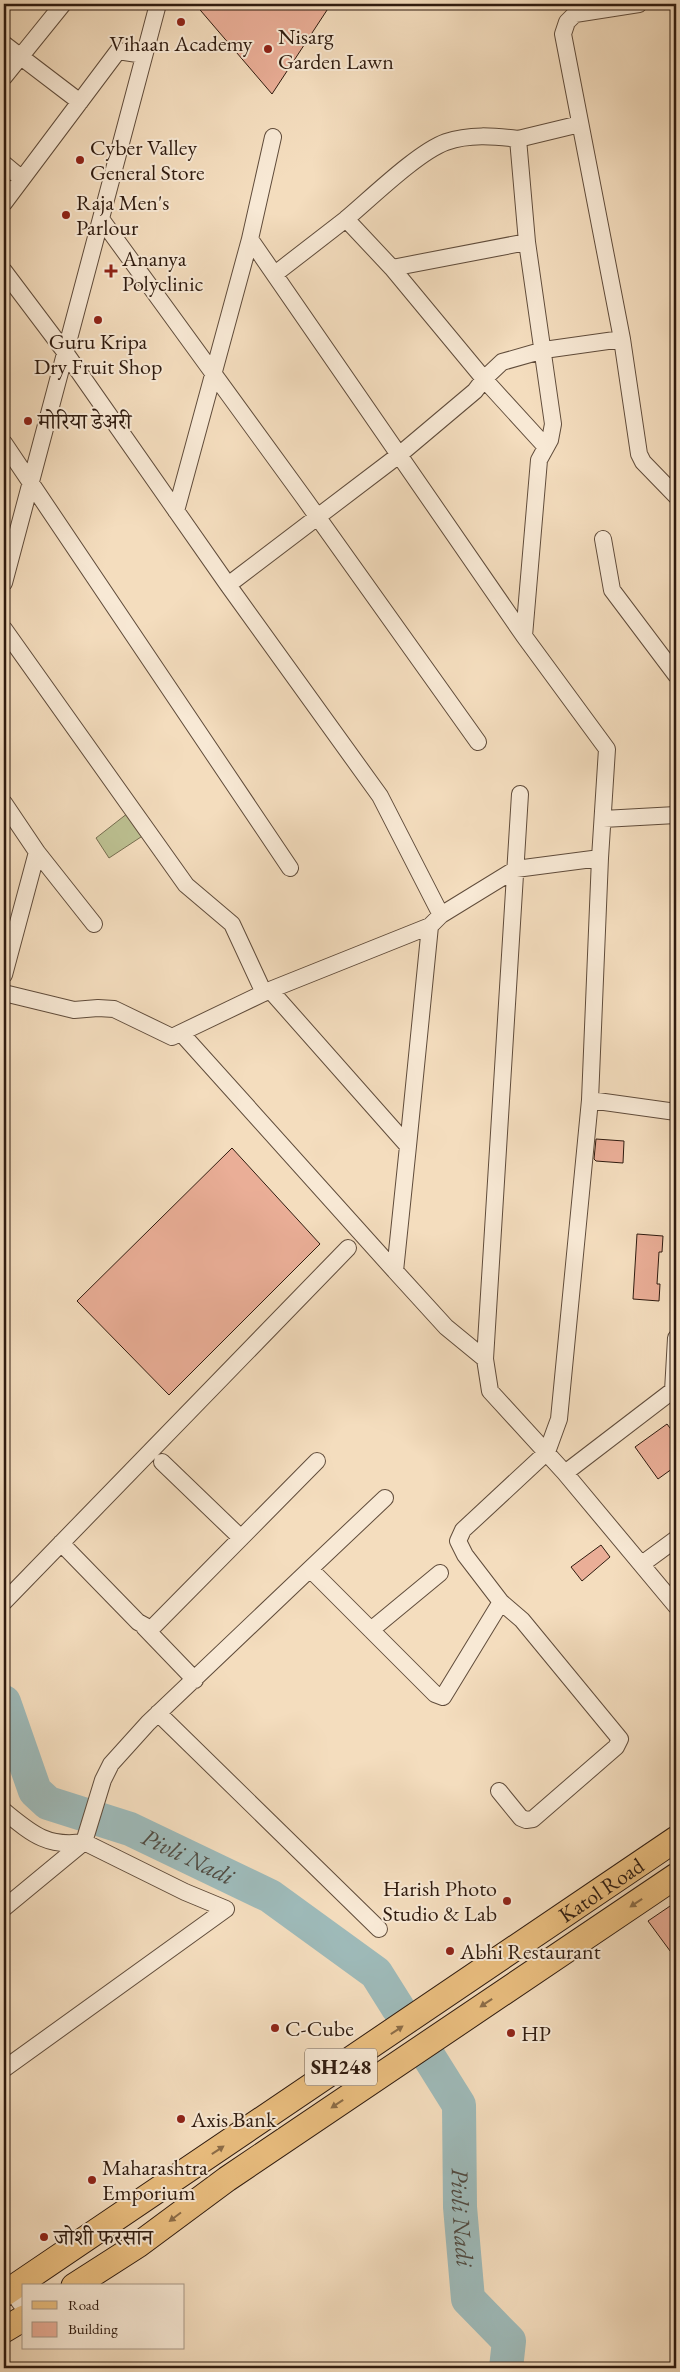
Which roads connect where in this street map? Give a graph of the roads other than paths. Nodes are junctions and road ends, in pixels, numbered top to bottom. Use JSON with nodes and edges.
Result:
{"nodes":[{"id":1,"x":63,"y":4,"type":"edge"},
{"id":2,"x":158,"y":4,"type":"edge"},
{"id":3,"x":639,"y":4,"type":"edge"},
{"id":4,"x":4,"y":44,"type":"edge"},
{"id":5,"x":144,"y":55,"type":"junction"},
{"id":6,"x":19,"y":56,"type":"junction"},
{"id":7,"x":4,"y":78,"type":"edge"},
{"id":8,"x":80,"y":102,"type":"junction"},
{"id":9,"x":580,"y":124,"type":"junction"},
{"id":10,"x":273,"y":137,"type":"dead end"},
{"id":11,"x":518,"y":138,"type":"junction"},
{"id":12,"x":4,"y":164,"type":"edge"},
{"id":13,"x":22,"y":179,"type":"junction"},
{"id":14,"x":4,"y":203,"type":"edge"},
{"id":15,"x":346,"y":219,"type":"junction"},
{"id":16,"x":100,"y":220,"type":"junction"},
{"id":17,"x":250,"y":239,"type":"junction"},
{"id":18,"x":528,"y":242,"type":"junction"},
{"id":19,"x":392,"y":268,"type":"junction"},
{"id":20,"x":4,"y":271,"type":"edge"},
{"id":21,"x":275,"y":274,"type":"junction"},
{"id":22,"x":622,"y":339,"type":"junction"},
{"id":23,"x":544,"y":350,"type":"junction"},
{"id":24,"x":65,"y":352,"type":"junction"},
{"id":25,"x":213,"y":373,"type":"junction"},
{"id":26,"x":484,"y":379,"type":"junction"},
{"id":27,"x":4,"y":443,"type":"edge"},
{"id":28,"x":546,"y":447,"type":"junction"},
{"id":29,"x":399,"y":455,"type":"junction"},
{"id":30,"x":30,"y":484,"type":"junction"},
{"id":31,"x":673,"y":484,"type":"edge"},
{"id":32,"x":176,"y":511,"type":"junction"},
{"id":33,"x":317,"y":519,"type":"junction"},
{"id":34,"x":604,"y":539,"type":"dead end"},
{"id":35,"x":4,"y":583,"type":"edge"},
{"id":36,"x":228,"y":586,"type":"junction"},
{"id":37,"x":4,"y":629,"type":"edge"},
{"id":38,"x":524,"y":636,"type":"junction"},
{"id":39,"x":676,"y":675,"type":"edge"},
{"id":40,"x":478,"y":742,"type":"dead end"},
{"id":41,"x":520,"y":794,"type":"dead end"},
{"id":42,"x":4,"y":803,"type":"edge"},
{"id":43,"x":676,"y":815,"type":"edge"},
{"id":44,"x":603,"y":819,"type":"junction"},
{"id":45,"x":37,"y":852,"type":"junction"},
{"id":46,"x":600,"y":858,"type":"junction"},
{"id":47,"x":290,"y":868,"type":"dead end"},
{"id":48,"x":516,"y":869,"type":"junction"},
{"id":49,"x":435,"y":921,"type":"junction"},
{"id":50,"x":94,"y":924,"type":"dead end"},
{"id":51,"x":4,"y":975,"type":"edge"},
{"id":52,"x":267,"y":991,"type":"junction"},
{"id":53,"x":4,"y":993,"type":"edge"},
{"id":54,"x":182,"y":1034,"type":"junction"},
{"id":55,"x":590,"y":1100,"type":"junction"},
{"id":56,"x":676,"y":1112,"type":"edge"},
{"id":57,"x":408,"y":1146,"type":"junction"},
{"id":58,"x":348,"y":1248,"type":"dead end"},
{"id":59,"x":395,"y":1271,"type":"junction"},
{"id":60,"x":676,"y":1338,"type":"edge"},
{"id":61,"x":484,"y":1359,"type":"junction"},
{"id":62,"x":675,"y":1390,"type":"edge"},
{"id":63,"x":547,"y":1452,"type":"junction"},
{"id":64,"x":317,"y":1461,"type":"dead end"},
{"id":65,"x":162,"y":1462,"type":"dead end"},
{"id":66,"x":565,"y":1472,"type":"junction"},
{"id":67,"x":384,"y":1498,"type":"dead end"},
{"id":68,"x":241,"y":1538,"type":"junction"},
{"id":69,"x":676,"y":1539,"type":"edge"},
{"id":70,"x":61,"y":1543,"type":"junction"},
{"id":71,"x":642,"y":1564,"type":"junction"},
{"id":72,"x":310,"y":1569,"type":"junction"},
{"id":73,"x":440,"y":1573,"type":"dead end"},
{"id":74,"x":4,"y":1602,"type":"edge"},
{"id":75,"x":501,"y":1602,"type":"junction"},
{"id":76,"x":676,"y":1606,"type":"edge"},
{"id":77,"x":144,"y":1627,"type":"junction"},
{"id":78,"x":371,"y":1630,"type":"junction"},
{"id":79,"x":195,"y":1680,"type":"junction"},
{"id":80,"x":158,"y":1713,"type":"junction"},
{"id":81,"x":499,"y":1790,"type":"dead end"},
{"id":82,"x":4,"y":1811,"type":"edge"},
{"id":83,"x":86,"y":1835,"type":"junction"},
{"id":84,"x":676,"y":1839,"type":"edge"},
{"id":85,"x":676,"y":1876,"type":"edge"},
{"id":86,"x":4,"y":1908,"type":"edge"},
{"id":87,"x":379,"y":1929,"type":"dead end"},
{"id":88,"x":501,"y":1959,"type":"junction"},
{"id":89,"x":517,"y":1982,"type":"junction"},
{"id":90,"x":4,"y":2069,"type":"edge"},
{"id":91,"x":23,"y":2284,"type":"edge"},
{"id":92,"x":77,"y":2284,"type":"edge"},
{"id":93,"x":22,"y":2285,"type":"edge"},
{"id":94,"x":10,"y":2293,"type":"edge"}],
"edges":[{"from":1,"to":6,"type":"street"},
{"from":2,"to":5,"type":"street"},
{"from":3,"to":9,"type":"street"},
{"from":4,"to":6,"type":"street"},
{"from":5,"to":8,"type":"street"},
{"from":5,"to":16,"type":"street"},
{"from":6,"to":7,"type":"street"},
{"from":6,"to":8,"type":"street"},
{"from":8,"to":13,"type":"street"},
{"from":9,"to":11,"type":"street"},
{"from":9,"to":22,"type":"street"},
{"from":10,"to":17,"type":"street"},
{"from":11,"to":15,"type":"street"},
{"from":11,"to":18,"type":"street"},
{"from":12,"to":13,"type":"street"},
{"from":13,"to":14,"type":"street"},
{"from":15,"to":19,"type":"street"},
{"from":15,"to":21,"type":"street"},
{"from":16,"to":24,"type":"street"},
{"from":16,"to":25,"type":"street"},
{"from":17,"to":21,"type":"street"},
{"from":17,"to":25,"type":"street"},
{"from":18,"to":19,"type":"street"},
{"from":18,"to":23,"type":"street"},
{"from":19,"to":26,"type":"street"},
{"from":20,"to":24,"type":"street"},
{"from":21,"to":29,"type":"street"},
{"from":22,"to":23,"type":"street"},
{"from":22,"to":31,"type":"street"},
{"from":23,"to":26,"type":"street"},
{"from":23,"to":28,"type":"street"},
{"from":24,"to":30,"type":"street"},
{"from":24,"to":32,"type":"street"},
{"from":25,"to":32,"type":"street"},
{"from":25,"to":33,"type":"street"},
{"from":26,"to":28,"type":"street"},
{"from":26,"to":29,"type":"street"},
{"from":27,"to":30,"type":"street"},
{"from":28,"to":38,"type":"street"},
{"from":29,"to":33,"type":"street"},
{"from":29,"to":38,"type":"street"},
{"from":30,"to":35,"type":"street"},
{"from":30,"to":47,"type":"street"},
{"from":32,"to":36,"type":"street"},
{"from":33,"to":36,"type":"street"},
{"from":33,"to":40,"type":"street"},
{"from":34,"to":39,"type":"street"},
{"from":36,"to":49,"type":"street"},
{"from":37,"to":52,"type":"street"},
{"from":38,"to":44,"type":"street"},
{"from":41,"to":48,"type":"street"},
{"from":42,"to":45,"type":"street"},
{"from":43,"to":44,"type":"street"},
{"from":44,"to":46,"type":"street"},
{"from":45,"to":50,"type":"street"},
{"from":45,"to":51,"type":"street"},
{"from":46,"to":48,"type":"street"},
{"from":46,"to":55,"type":"street"},
{"from":48,"to":49,"type":"street"},
{"from":48,"to":61,"type":"street"},
{"from":49,"to":52,"type":"street"},
{"from":49,"to":57,"type":"street"},
{"from":52,"to":54,"type":"street"},
{"from":52,"to":57,"type":"street"},
{"from":53,"to":54,"type":"street"},
{"from":54,"to":59,"type":"street"},
{"from":55,"to":56,"type":"street"},
{"from":55,"to":63,"type":"street"},
{"from":57,"to":59,"type":"street"},
{"from":58,"to":70,"type":"street"},
{"from":59,"to":61,"type":"street"},
{"from":60,"to":62,"type":"street"},
{"from":61,"to":63,"type":"street"},
{"from":62,"to":66,"type":"street"},
{"from":63,"to":66,"type":"street"},
{"from":63,"to":75,"type":"street"},
{"from":64,"to":68,"type":"street"},
{"from":65,"to":68,"type":"street"},
{"from":66,"to":71,"type":"street"},
{"from":67,"to":72,"type":"street"},
{"from":68,"to":77,"type":"street"},
{"from":69,"to":71,"type":"street"},
{"from":70,"to":74,"type":"street"},
{"from":70,"to":77,"type":"street"},
{"from":71,"to":76,"type":"street"},
{"from":72,"to":78,"type":"street"},
{"from":72,"to":79,"type":"street"},
{"from":73,"to":78,"type":"street"},
{"from":75,"to":78,"type":"street"},
{"from":75,"to":81,"type":"street"},
{"from":77,"to":79,"type":"street"},
{"from":79,"to":80,"type":"street"},
{"from":80,"to":83,"type":"street"},
{"from":80,"to":87,"type":"street"},
{"from":82,"to":83,"type":"street"},
{"from":83,"to":86,"type":"street"},
{"from":83,"to":90,"type":"street"},
{"from":84,"to":88,"type":"main road","name":"Katol Road","number":"SH248"},
{"from":85,"to":89,"type":"main road","name":"Katol Road","number":"SH248","one_way":true},
{"from":88,"to":89,"type":"main road"},
{"from":91,"to":88,"type":"main road","name":"Katol Road","number":"SH248","one_way":true},
{"from":89,"to":92,"type":"main road","name":"Katol Road","number":"SH248","one_way":true},
{"from":94,"to":93,"type":"main road","name":"Katol Road","number":"SH248","one_way":true}]}
